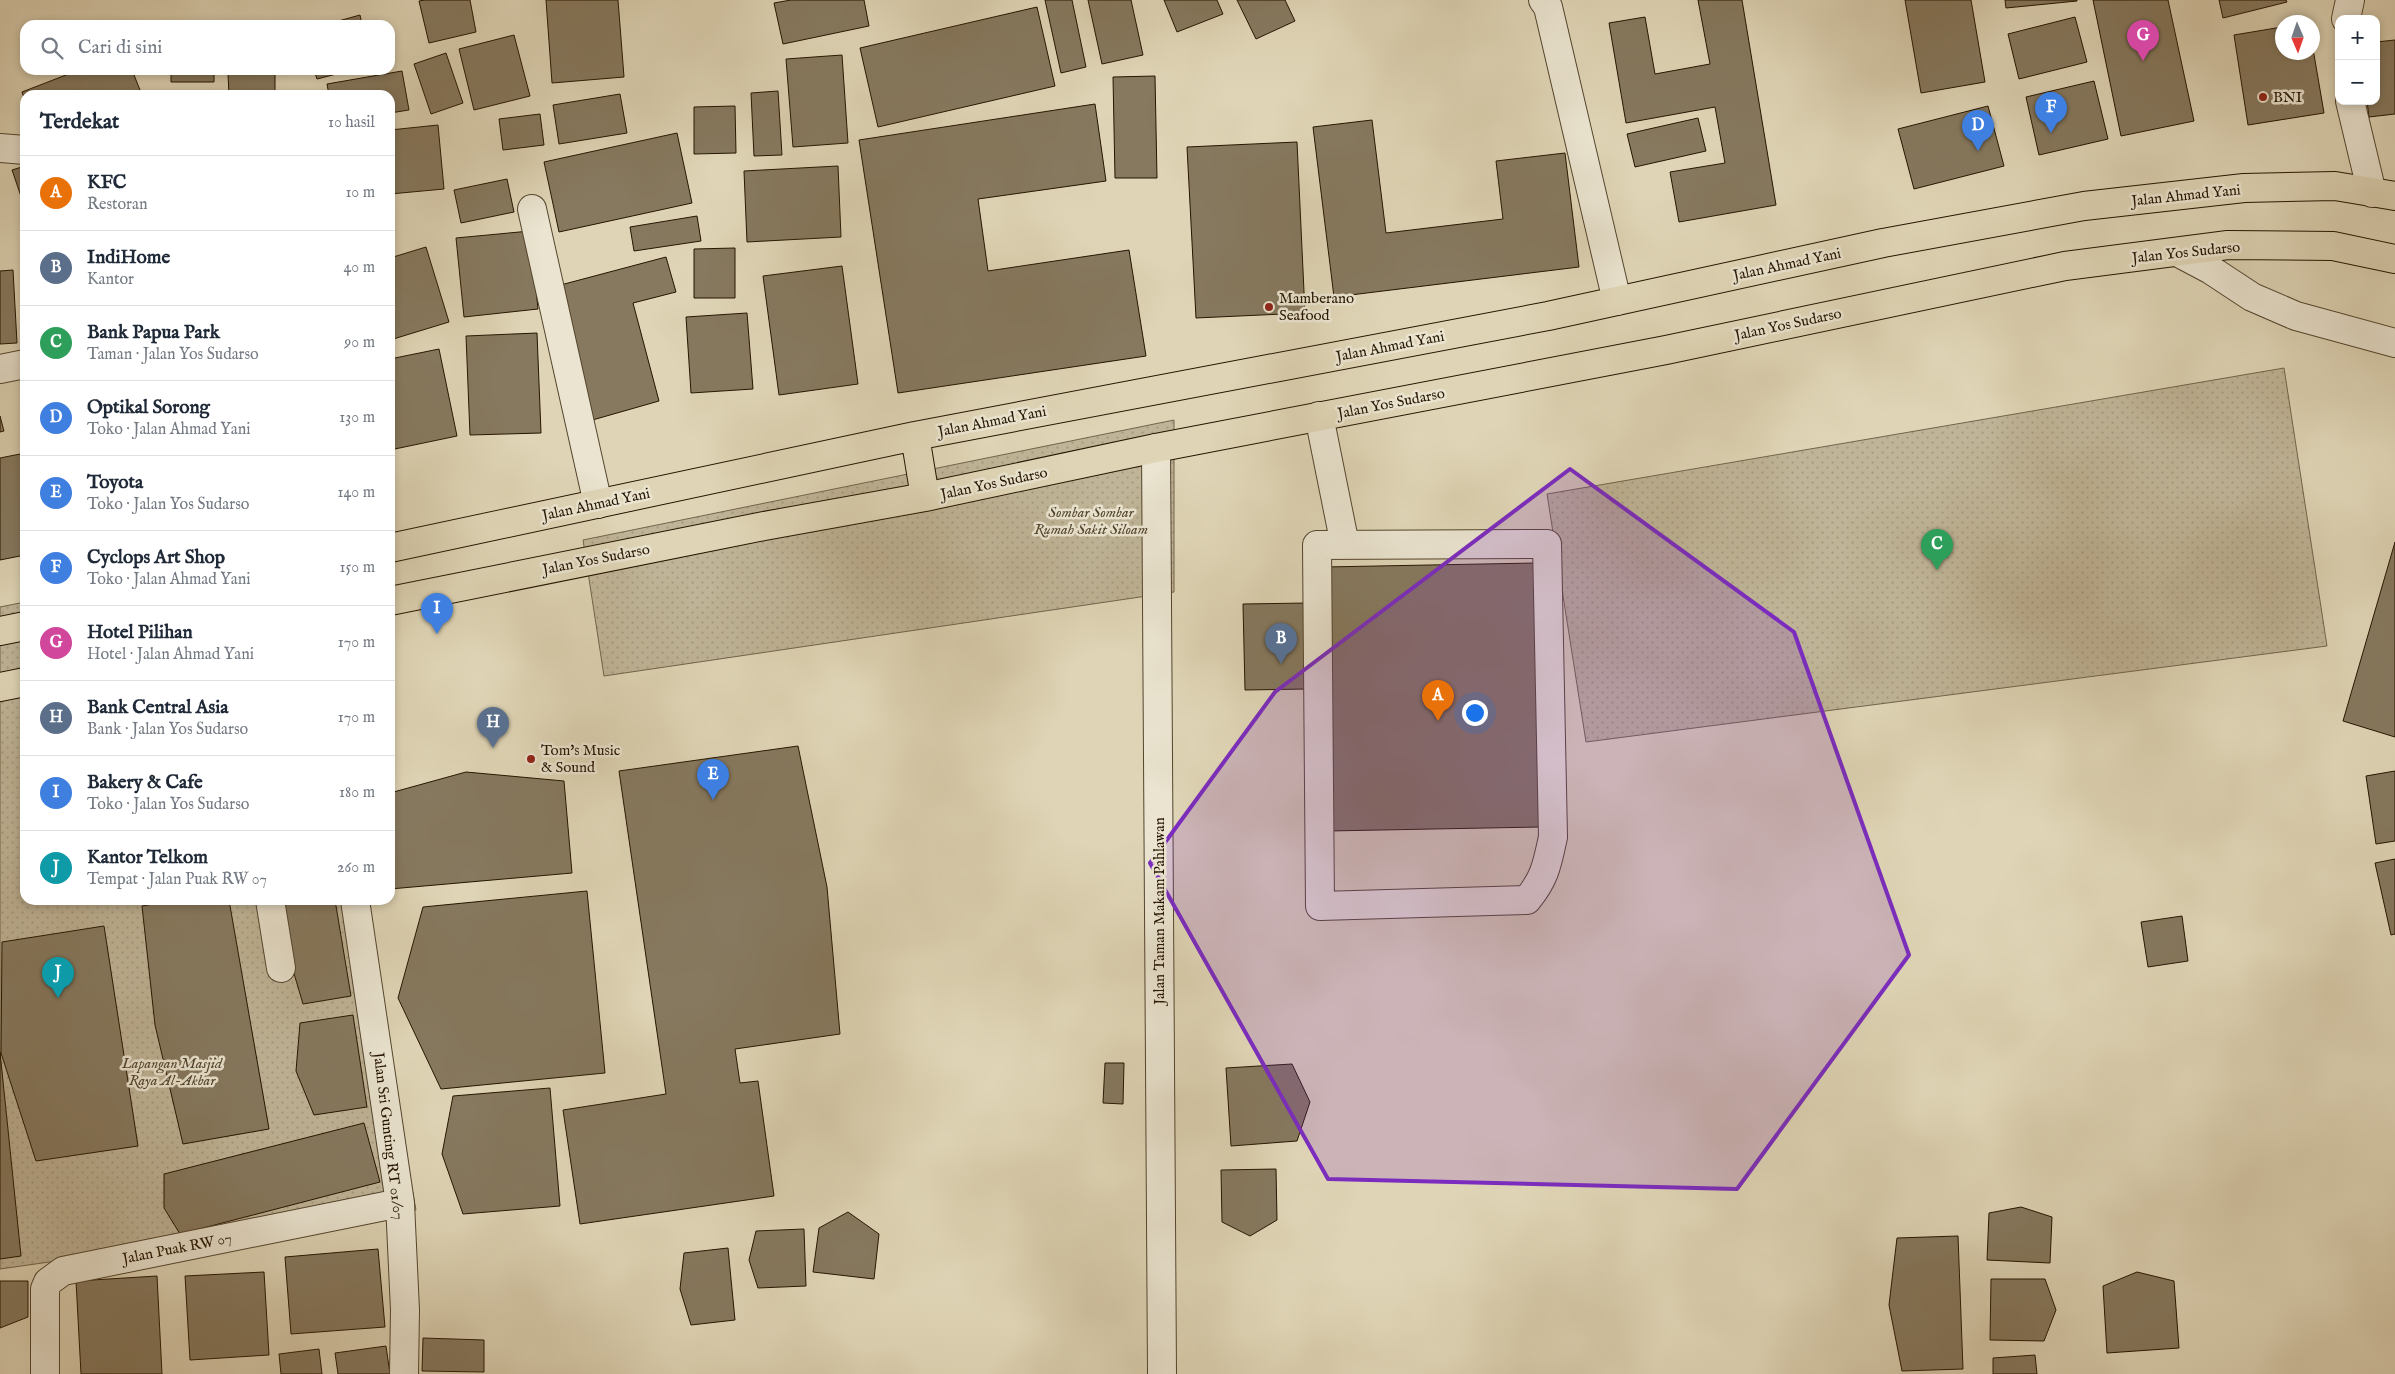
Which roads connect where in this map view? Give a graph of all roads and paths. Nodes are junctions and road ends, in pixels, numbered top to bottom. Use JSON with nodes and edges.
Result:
{"nodes":[{"id":1,"x":1543,"y":0,"type":"edge"},
{"id":2,"x":2350,"y":0,"type":"edge"},
{"id":3,"x":2347,"y":15,"type":"edge"},
{"id":4,"x":2351,"y":105,"type":"edge"},
{"id":5,"x":0,"y":148,"type":"edge"},
{"id":6,"x":20,"y":150,"type":"edge"},
{"id":7,"x":2384,"y":194,"type":"edge"},
{"id":8,"x":532,"y":209,"type":"dead end"},
{"id":9,"x":2177,"y":252,"type":"junction"},
{"id":10,"x":2395,"y":259,"type":"edge"},
{"id":11,"x":1617,"y":301,"type":"junction"},
{"id":12,"x":2395,"y":343,"type":"edge"},
{"id":13,"x":20,"y":365,"type":"edge"},
{"id":14,"x":0,"y":369,"type":"edge"},
{"id":15,"x":1319,"y":416,"type":"junction"},
{"id":16,"x":915,"y":436,"type":"junction"},
{"id":17,"x":1156,"y":448,"type":"junction"},
{"id":18,"x":924,"y":498,"type":"junction"},
{"id":19,"x":598,"y":504,"type":"junction"},
{"id":20,"x":1345,"y":544,"type":"junction"},
{"id":21,"x":395,"y":547,"type":"edge"},
{"id":22,"x":395,"y":600,"type":"edge"},
{"id":23,"x":20,"y":627,"type":"edge"},
{"id":24,"x":0,"y":632,"type":"edge"},
{"id":25,"x":20,"y":683,"type":"edge"},
{"id":26,"x":0,"y":687,"type":"edge"},
{"id":27,"x":271,"y":905,"type":"edge"},
{"id":28,"x":357,"y":905,"type":"edge"},
{"id":29,"x":281,"y":968,"type":"dead end"},
{"id":30,"x":400,"y":1204,"type":"junction"},
{"id":31,"x":45,"y":1374,"type":"edge"},
{"id":32,"x":404,"y":1374,"type":"edge"},
{"id":33,"x":1162,"y":1374,"type":"edge"}],
"edges":[{"from":1,"to":11,"type":"street"},
{"from":2,"to":3,"type":"street"},
{"from":4,"to":7,"type":"street"},
{"from":5,"to":6,"type":"street"},
{"from":7,"to":11,"type":"highway","name":"Jalan Ahmad Yani"},
{"from":8,"to":19,"type":"street"},
{"from":9,"to":10,"type":"highway","name":"Jalan Yos Sudarso"},
{"from":9,"to":12,"type":"street"},
{"from":9,"to":15,"type":"highway","name":"Jalan Yos Sudarso"},
{"from":11,"to":16,"type":"highway","name":"Jalan Ahmad Yani"},
{"from":13,"to":14,"type":"street"},
{"from":15,"to":17,"type":"highway","name":"Jalan Yos Sudarso"},
{"from":15,"to":20,"type":"street"},
{"from":16,"to":18,"type":"highway"},
{"from":16,"to":19,"type":"highway","name":"Jalan Ahmad Yani"},
{"from":17,"to":18,"type":"highway","name":"Jalan Yos Sudarso"},
{"from":17,"to":33,"type":"street","name":"Jalan Taman Makam Pahlawan"},
{"from":18,"to":22,"type":"highway","name":"Jalan Yos Sudarso"},
{"from":19,"to":21,"type":"highway","name":"Jalan Ahmad Yani"},
{"from":20,"to":20,"type":"street"},
{"from":23,"to":24,"type":"highway"},
{"from":25,"to":26,"type":"highway"},
{"from":27,"to":29,"type":"street"},
{"from":28,"to":30,"type":"street","name":"Jalan Sri Gunting RT 01/07"},
{"from":30,"to":31,"type":"street","name":"Jalan Puak RW 07"},
{"from":30,"to":32,"type":"street","name":"Jalan Sri Gunting RT 01/07"}]}
